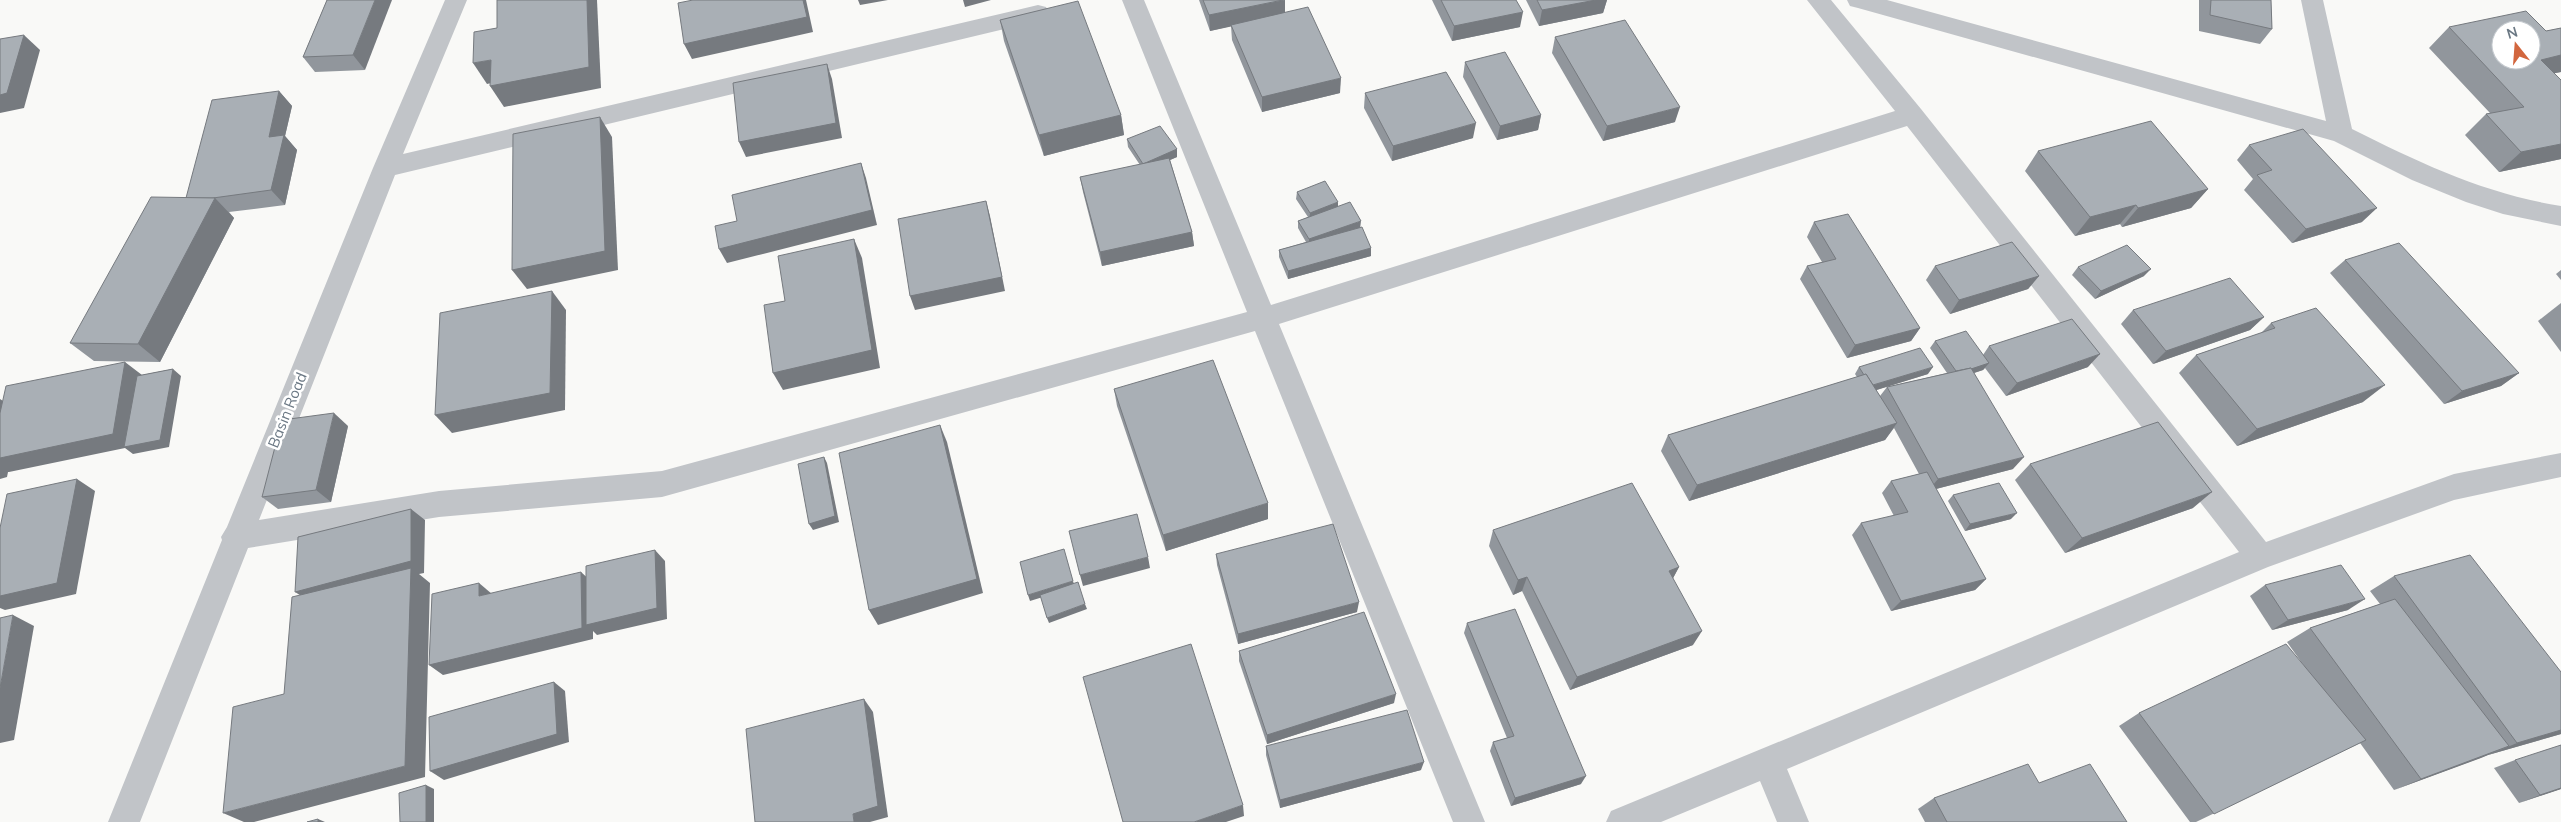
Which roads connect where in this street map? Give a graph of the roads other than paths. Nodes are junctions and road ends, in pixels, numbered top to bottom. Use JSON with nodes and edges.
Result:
{"nodes":[{"id":1,"x":456,"y":0,"type":"edge"},
{"id":2,"x":1133,"y":0,"type":"edge"},
{"id":3,"x":1818,"y":0,"type":"edge"},
{"id":4,"x":1858,"y":0,"type":"edge"},
{"id":5,"x":2312,"y":0,"type":"edge"},
{"id":6,"x":1058,"y":8,"type":"edge"},
{"id":7,"x":1912,"y":115,"type":"junction"},
{"id":8,"x":2341,"y":134,"type":"junction"},
{"id":9,"x":385,"y":168,"type":"junction"},
{"id":10,"x":2561,"y":216,"type":"edge"},
{"id":11,"x":1264,"y":318,"type":"junction"},
{"id":12,"x":2561,"y":465,"type":"edge"},
{"id":13,"x":236,"y":538,"type":"junction"},
{"id":14,"x":2260,"y":557,"type":"junction"},
{"id":15,"x":1768,"y":763,"type":"junction"},
{"id":16,"x":124,"y":822,"type":"edge"},
{"id":17,"x":1469,"y":822,"type":"edge"},
{"id":18,"x":1622,"y":822,"type":"edge"},
{"id":19,"x":1793,"y":822,"type":"edge"}],
"edges":[{"from":1,"to":9,"type":"street","name":"Basin Road"},
{"from":2,"to":11,"type":"street"},
{"from":3,"to":7,"type":"street"},
{"from":4,"to":8,"type":"street"},
{"from":5,"to":8,"type":"street"},
{"from":6,"to":9,"type":"street"},
{"from":7,"to":11,"type":"street"},
{"from":7,"to":14,"type":"street"},
{"from":8,"to":10,"type":"street"},
{"from":9,"to":13,"type":"street","name":"Basin Road"},
{"from":11,"to":13,"type":"street"},
{"from":11,"to":17,"type":"street"},
{"from":12,"to":14,"type":"street"},
{"from":13,"to":16,"type":"street","name":"Basin Road"},
{"from":14,"to":15,"type":"street"},
{"from":15,"to":18,"type":"street"},
{"from":15,"to":19,"type":"street"}]}
